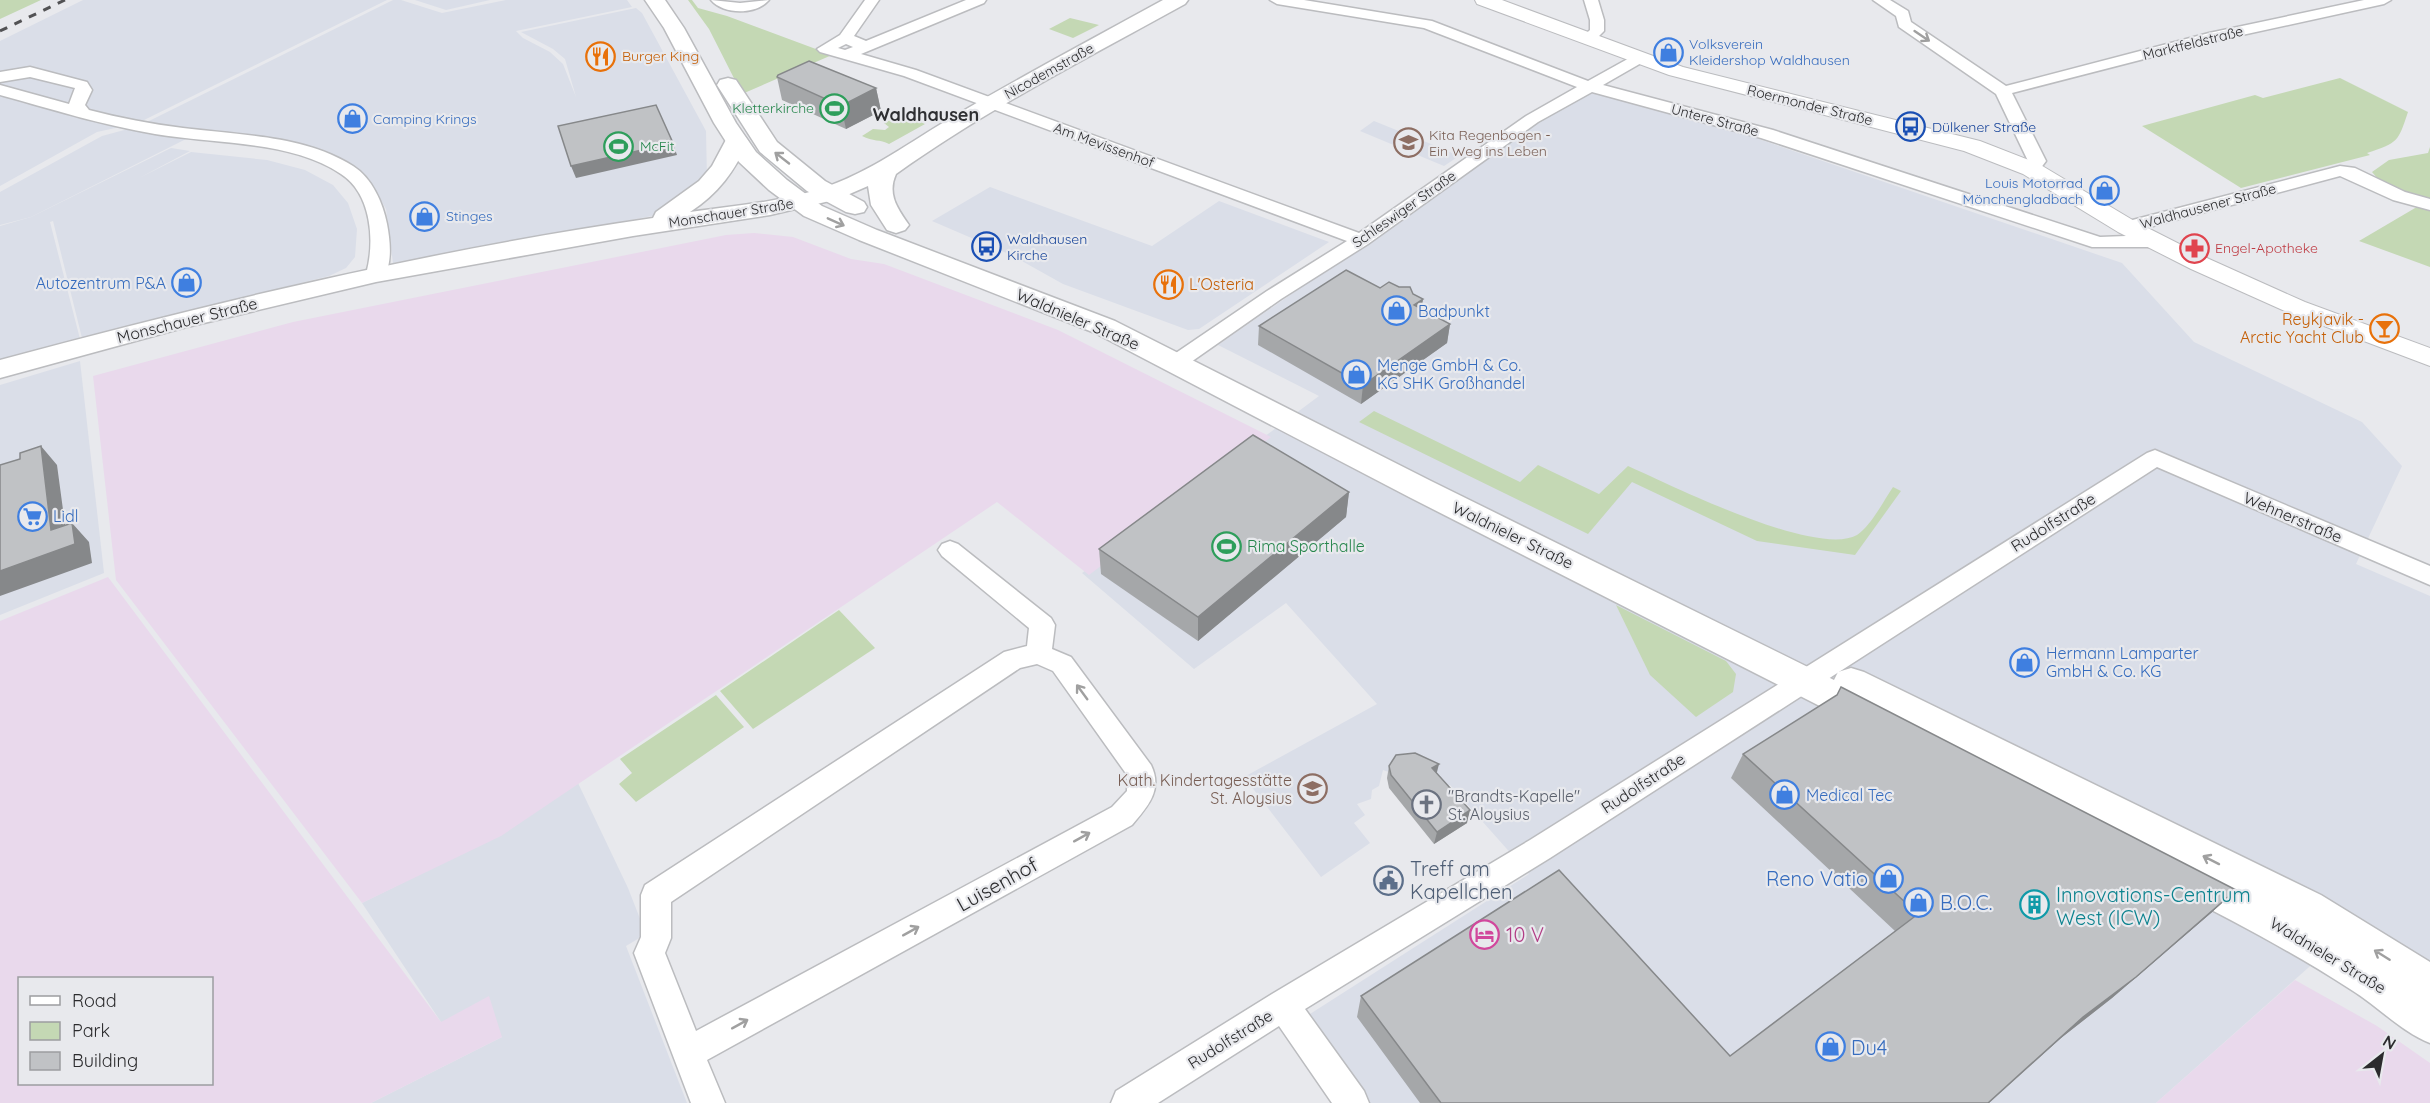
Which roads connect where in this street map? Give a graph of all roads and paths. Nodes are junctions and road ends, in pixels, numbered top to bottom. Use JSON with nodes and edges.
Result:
{"nodes":[{"id":1,"x":655,"y":0,"type":"edge"},
{"id":2,"x":672,"y":0,"type":"edge"},
{"id":3,"x":718,"y":0,"type":"edge"},
{"id":4,"x":762,"y":0,"type":"edge"},
{"id":5,"x":872,"y":0,"type":"edge"},
{"id":6,"x":979,"y":0,"type":"edge"},
{"id":7,"x":1178,"y":0,"type":"edge"},
{"id":8,"x":1277,"y":0,"type":"edge"},
{"id":9,"x":1484,"y":0,"type":"edge"},
{"id":10,"x":1591,"y":0,"type":"edge"},
{"id":11,"x":1880,"y":0,"type":"edge"},
{"id":12,"x":2384,"y":0,"type":"edge"},
{"id":13,"x":845,"y":38,"type":"junction"},
{"id":14,"x":1589,"y":38,"type":"junction"},
{"id":15,"x":865,"y":46,"type":"junction"},
{"id":16,"x":846,"y":56,"type":"junction"},
{"id":17,"x":1638,"y":59,"type":"junction"},
{"id":18,"x":0,"y":77,"type":"edge"},
{"id":19,"x":1588,"y":86,"type":"junction"},
{"id":20,"x":0,"y":90,"type":"edge"},
{"id":21,"x":2002,"y":91,"type":"junction"},
{"id":22,"x":991,"y":103,"type":"junction"},
{"id":23,"x":82,"y":112,"type":"junction"},
{"id":24,"x":736,"y":141,"type":"junction"},
{"id":25,"x":922,"y":144,"type":"junction"},
{"id":26,"x":2031,"y":169,"type":"junction"},
{"id":27,"x":885,"y":170,"type":"junction"},
{"id":28,"x":808,"y":194,"type":"junction"},
{"id":29,"x":2430,"y":205,"type":"edge"},
{"id":30,"x":665,"y":217,"type":"junction"},
{"id":31,"x":896,"y":225,"type":"junction"},
{"id":32,"x":633,"y":228,"type":"junction"},
{"id":33,"x":2127,"y":228,"type":"junction"},
{"id":34,"x":1361,"y":240,"type":"junction"},
{"id":35,"x":2152,"y":241,"type":"junction"},
{"id":36,"x":376,"y":274,"type":"junction"},
{"id":37,"x":1183,"y":358,"type":"junction"},
{"id":38,"x":2430,"y":358,"type":"edge"},
{"id":39,"x":0,"y":369,"type":"edge"},
{"id":40,"x":2155,"y":459,"type":"joint"},
{"id":41,"x":950,"y":550,"type":"dead end"},
{"id":42,"x":2430,"y":576,"type":"edge"},
{"id":43,"x":1039,"y":654,"type":"junction"},
{"id":44,"x":1815,"y":675,"type":"junction"},
{"id":45,"x":2430,"y":987,"type":"edge"},
{"id":46,"x":1283,"y":1005,"type":"junction"},
{"id":47,"x":2430,"y":1022,"type":"edge"},
{"id":48,"x":688,"y":1052,"type":"junction"},
{"id":49,"x":708,"y":1103,"type":"edge"},
{"id":50,"x":1128,"y":1103,"type":"edge"},
{"id":51,"x":1352,"y":1103,"type":"edge"}],
"edges":[{"from":1,"to":24,"type":"main road","name":"Waldnieler Straße"},
{"from":28,"to":2,"type":"main road","name":"Waldnieler Straße","one_way":true},
{"from":3,"to":4,"type":"street"},
{"from":5,"to":13,"type":"street","name":"Am Mevissenhof"},
{"from":6,"to":15,"type":"street"},
{"from":7,"to":22,"type":"main road","name":"Nicodemstraße"},
{"from":8,"to":19,"type":"street","name":"Untere Straße"},
{"from":9,"to":14,"type":"street","name":"Roermonder Straße"},
{"from":10,"to":14,"type":"street"},
{"from":11,"to":21,"type":"street","one_way":true},
{"from":12,"to":21,"type":"street","name":"Marktfeldstraße"},
{"from":13,"to":15,"type":"street"},
{"from":13,"to":16,"type":"street","name":"Am Mevissenhof"},
{"from":14,"to":17,"type":"street","name":"Roermonder Straße"},
{"from":15,"to":16,"type":"street"},
{"from":16,"to":22,"type":"street","name":"Am Mevissenhof"},
{"from":17,"to":19,"type":"street","name":"Schleswiger Straße"},
{"from":17,"to":26,"type":"street","name":"Roermonder Straße"},
{"from":18,"to":23,"type":"street"},
{"from":19,"to":34,"type":"street","name":"Schleswiger Straße"},
{"from":19,"to":35,"type":"street","name":"Untere Straße"},
{"from":20,"to":23,"type":"street"},
{"from":21,"to":26,"type":"street"},
{"from":22,"to":25,"type":"main road","name":"Nicodemstraße"},
{"from":22,"to":34,"type":"street","name":"Am Mevissenhof"},
{"from":23,"to":36,"type":"street"},
{"from":24,"to":28,"type":"main road","name":"Waldnieler Straße"},
{"from":24,"to":30,"type":"main road"},
{"from":25,"to":27,"type":"main road","name":"Nicodemstraße"},
{"from":25,"to":28,"type":"main road","name":"Nicodemstraße"},
{"from":26,"to":33,"type":"street","name":"Roermonder Straße"},
{"from":27,"to":28,"type":"main road","name":"Nicodemstraße"},
{"from":27,"to":31,"type":"main road"},
{"from":28,"to":30,"type":"main road","name":"Monschauer Straße"},
{"from":28,"to":31,"type":"main road","name":"Waldnieler Straße"},
{"from":28,"to":32,"type":"main road","name":"Monschauer Straße"},
{"from":28,"to":37,"type":"main road","name":"Waldnieler Straße","one_way":true},
{"from":29,"to":33,"type":"street","name":"Waldhausener Straße"},
{"from":30,"to":32,"type":"main road","name":"Monschauer Straße"},
{"from":31,"to":37,"type":"main road","name":"Waldnieler Straße"},
{"from":32,"to":36,"type":"main road","name":"Monschauer Straße"},
{"from":33,"to":35,"type":"street","name":"Waldhausener Straße"},
{"from":34,"to":37,"type":"street","name":"Schleswiger Straße"},
{"from":35,"to":38,"type":"street","name":"Waldhausener Straße"},
{"from":36,"to":39,"type":"main road","name":"Monschauer Straße"},
{"from":37,"to":44,"type":"main road","name":"Waldnieler Straße"},
{"from":40,"to":42,"type":"street","name":"Wehnerstraße"},
{"from":40,"to":44,"type":"street","name":"Rudolfstraße"},
{"from":41,"to":43,"type":"street"},
{"from":43,"to":48,"type":"street"},
{"from":48,"to":43,"type":"street","name":"Luisenhof","one_way":true},
{"from":45,"to":44,"type":"main road","name":"Waldnieler Straße","one_way":true},
{"from":44,"to":46,"type":"street","name":"Rudolfstraße"},
{"from":44,"to":47,"type":"main road","name":"Waldnieler Straße"},
{"from":46,"to":50,"type":"street","name":"Rudolfstraße"},
{"from":46,"to":51,"type":"street"},
{"from":48,"to":49,"type":"street"}]}
